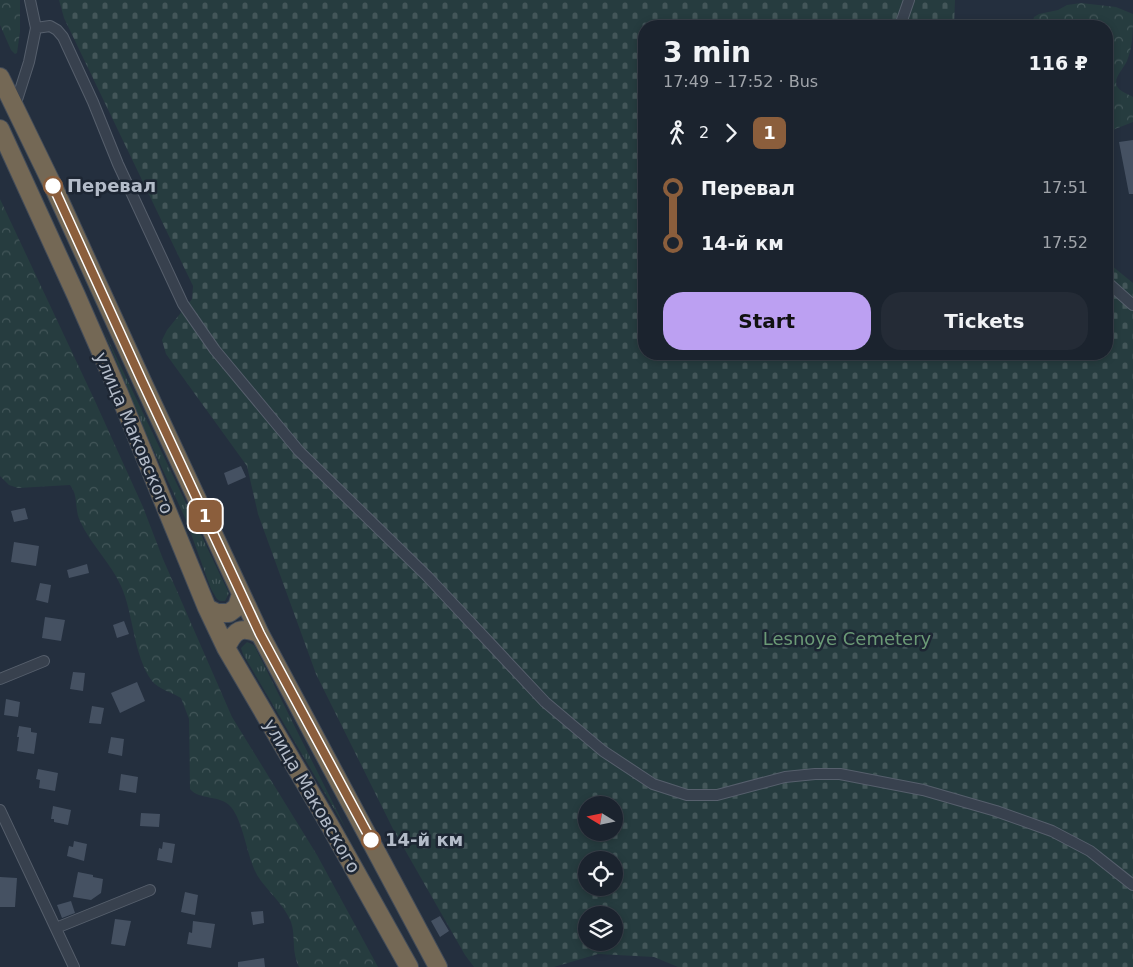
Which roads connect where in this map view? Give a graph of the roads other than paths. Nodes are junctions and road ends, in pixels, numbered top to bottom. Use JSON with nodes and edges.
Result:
{"nodes":[{"id":1,"x":30,"y":0,"type":"edge"},
{"id":2,"x":909,"y":0,"type":"edge"},
{"id":3,"x":902,"y":20,"type":"edge"},
{"id":4,"x":36,"y":28,"type":"junction"},
{"id":5,"x":0,"y":77,"type":"edge"},
{"id":6,"x":14,"y":106,"type":"junction"},
{"id":7,"x":0,"y":129,"type":"edge"},
{"id":8,"x":1113,"y":287,"type":"edge"},
{"id":9,"x":1133,"y":305,"type":"edge"},
{"id":10,"x":241,"y":594,"type":"junction"},
{"id":11,"x":207,"y":608,"type":"junction"},
{"id":12,"x":260,"y":634,"type":"junction"},
{"id":13,"x":226,"y":648,"type":"junction"},
{"id":14,"x":44,"y":661,"type":"dead end"},
{"id":15,"x":0,"y":679,"type":"edge"},
{"id":16,"x":0,"y":810,"type":"edge"},
{"id":17,"x":1133,"y":885,"type":"edge"},
{"id":18,"x":150,"y":890,"type":"dead end"},
{"id":19,"x":56,"y":928,"type":"junction"},
{"id":20,"x":74,"y":967,"type":"edge"},
{"id":21,"x":409,"y":967,"type":"edge"},
{"id":22,"x":438,"y":967,"type":"edge"}],
"edges":[{"from":1,"to":4,"type":"street"},
{"from":2,"to":3,"type":"street"},
{"from":4,"to":6,"type":"street"},
{"from":4,"to":17,"type":"street"},
{"from":5,"to":6,"type":"highway","name":"улица Маковского"},
{"from":6,"to":10,"type":"highway","name":"улица Маковского"},
{"from":7,"to":11,"type":"highway","name":"улица Маковского"},
{"from":8,"to":9,"type":"street"},
{"from":10,"to":11,"type":"highway"},
{"from":10,"to":12,"type":"highway","name":"улица Маковского"},
{"from":11,"to":13,"type":"highway","name":"улица Маковского"},
{"from":12,"to":13,"type":"highway"},
{"from":12,"to":22,"type":"highway","name":"улица Маковского"},
{"from":13,"to":21,"type":"highway","name":"улица Маковского"},
{"from":14,"to":15,"type":"street"},
{"from":16,"to":19,"type":"street"},
{"from":18,"to":19,"type":"street"},
{"from":19,"to":20,"type":"street"}]}
